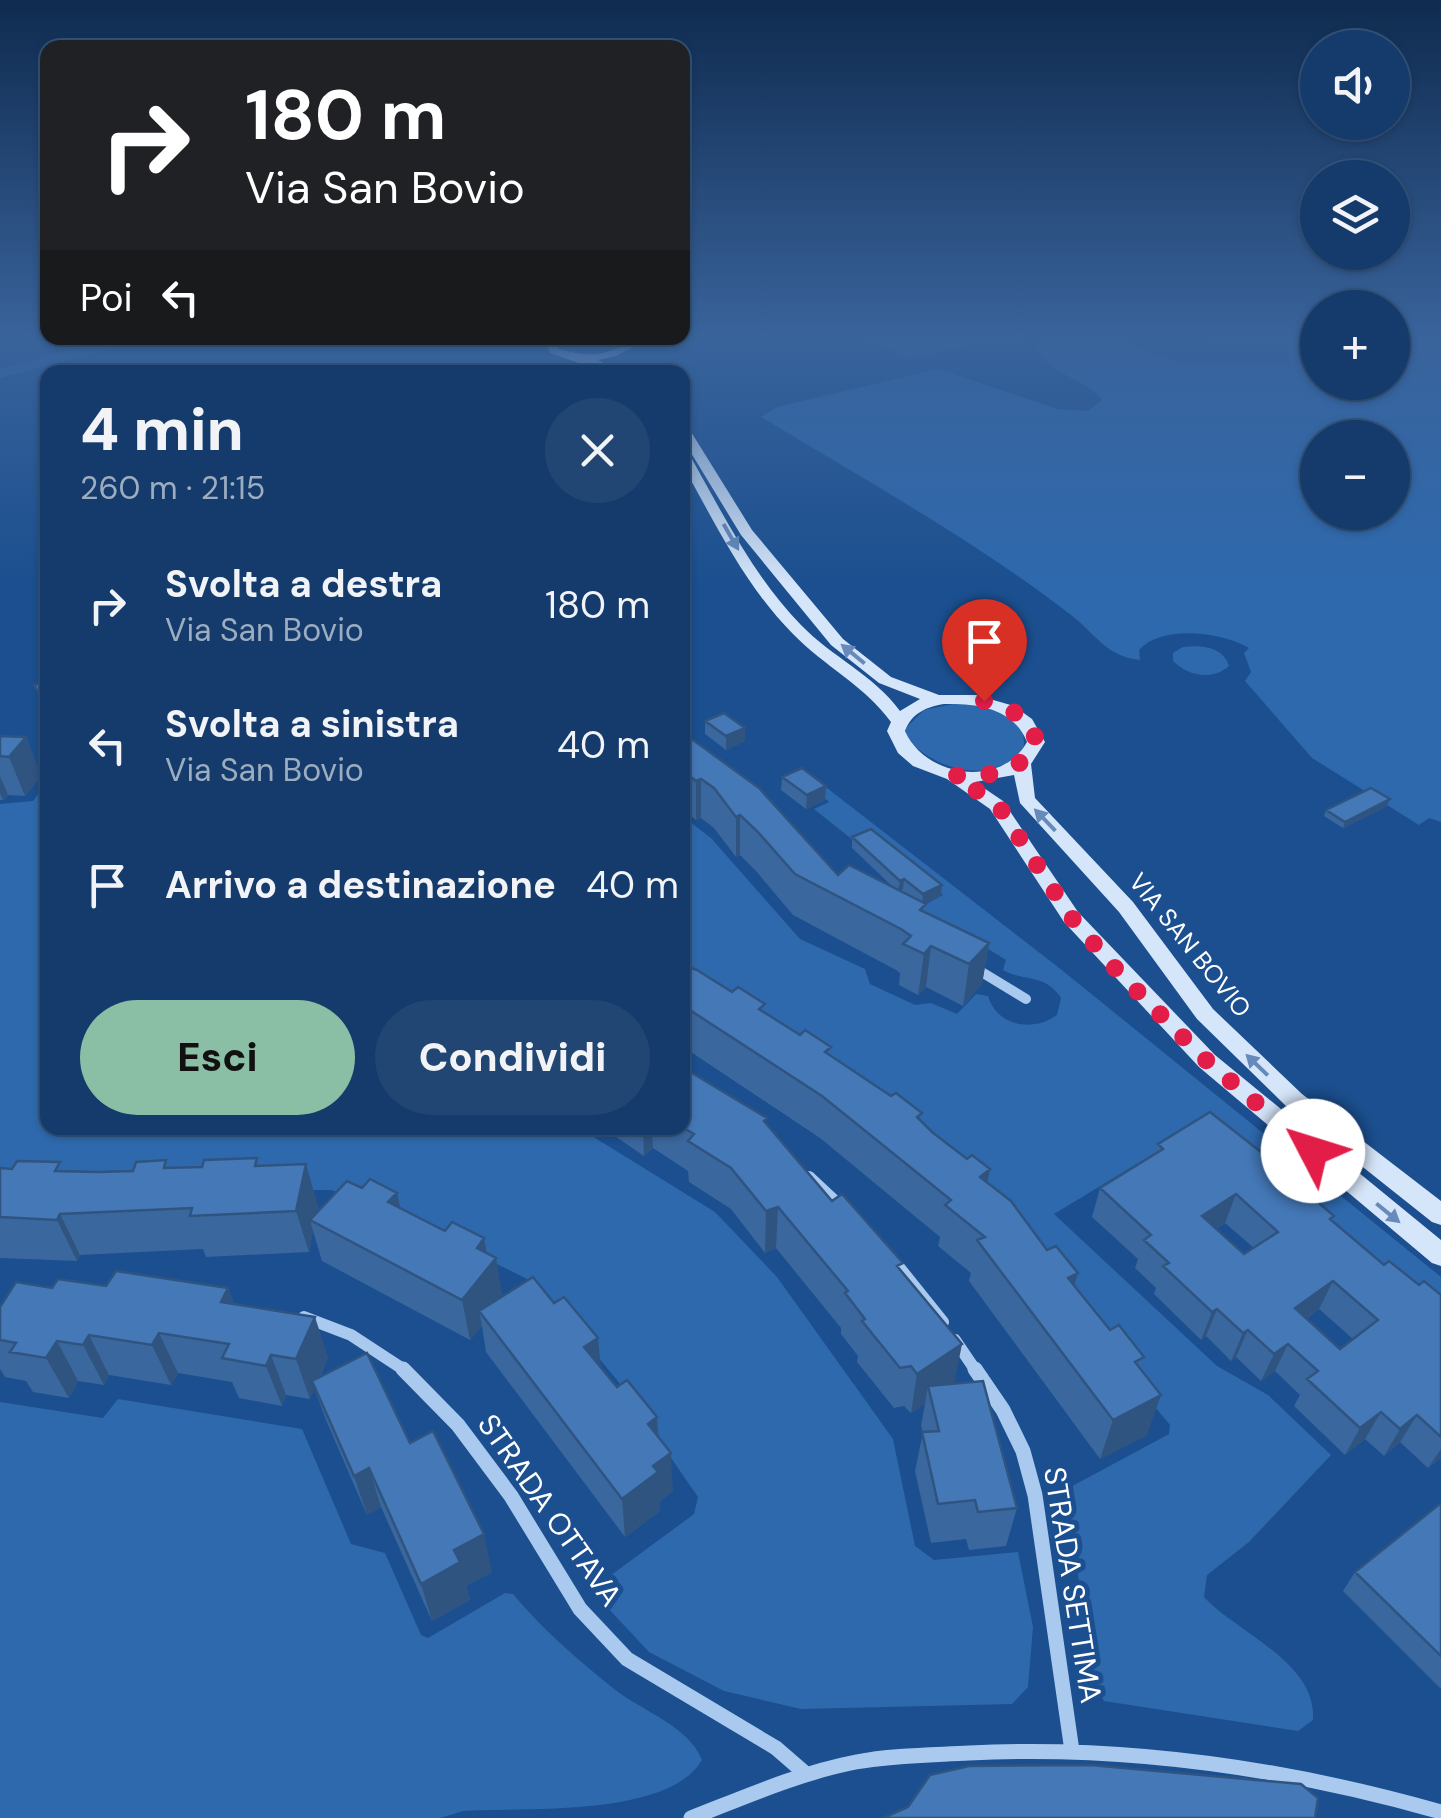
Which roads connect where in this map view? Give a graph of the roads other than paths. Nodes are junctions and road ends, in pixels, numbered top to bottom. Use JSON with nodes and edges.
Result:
{"nodes":[{"id":1,"x":690,"y":440,"type":"edge"},
{"id":2,"x":690,"y":466,"type":"edge"},
{"id":3,"x":937,"y":700,"type":"junction"},
{"id":4,"x":899,"y":720,"type":"junction"},
{"id":5,"x":1022,"y":764,"type":"junction"},
{"id":6,"x":953,"y":775,"type":"junction"},
{"id":7,"x":967,"y":964,"type":"edge"},
{"id":8,"x":1026,"y":999,"type":"dead end"},
{"id":9,"x":792,"y":1163,"type":"edge"},
{"id":10,"x":1441,"y":1215,"type":"edge"},
{"id":11,"x":854,"y":1219,"type":"edge"},
{"id":12,"x":878,"y":1244,"type":"edge"},
{"id":13,"x":1441,"y":1256,"type":"edge"},
{"id":14,"x":292,"y":1313,"type":"edge"},
{"id":15,"x":1072,"y":1751,"type":"junction"},
{"id":16,"x":806,"y":1774,"type":"junction"},
{"id":17,"x":1441,"y":1812,"type":"edge"},
{"id":18,"x":691,"y":1818,"type":"edge"}],
"edges":[{"from":3,"to":1,"type":"main road","name":"VIA SAN BOVIO","one_way":true},
{"from":2,"to":4,"type":"main road","one_way":true},
{"from":3,"to":4,"type":"main road"},
{"from":3,"to":5,"type":"main road","name":"VIA SAN BOVIO"},
{"from":4,"to":6,"type":"main road"},
{"from":5,"to":6,"type":"main road"},
{"from":10,"to":5,"type":"main road","name":"VIA SAN BOVIO","one_way":true},
{"from":6,"to":13,"type":"main road","one_way":true},
{"from":7,"to":8,"type":"street"},
{"from":9,"to":11,"type":"street"},
{"from":12,"to":15,"type":"street","name":"STRADA SETTIMA"},
{"from":14,"to":16,"type":"street","name":"STRADA OTTAVA"},
{"from":15,"to":16,"type":"street"},
{"from":15,"to":17,"type":"street"},
{"from":16,"to":18,"type":"street"}]}
